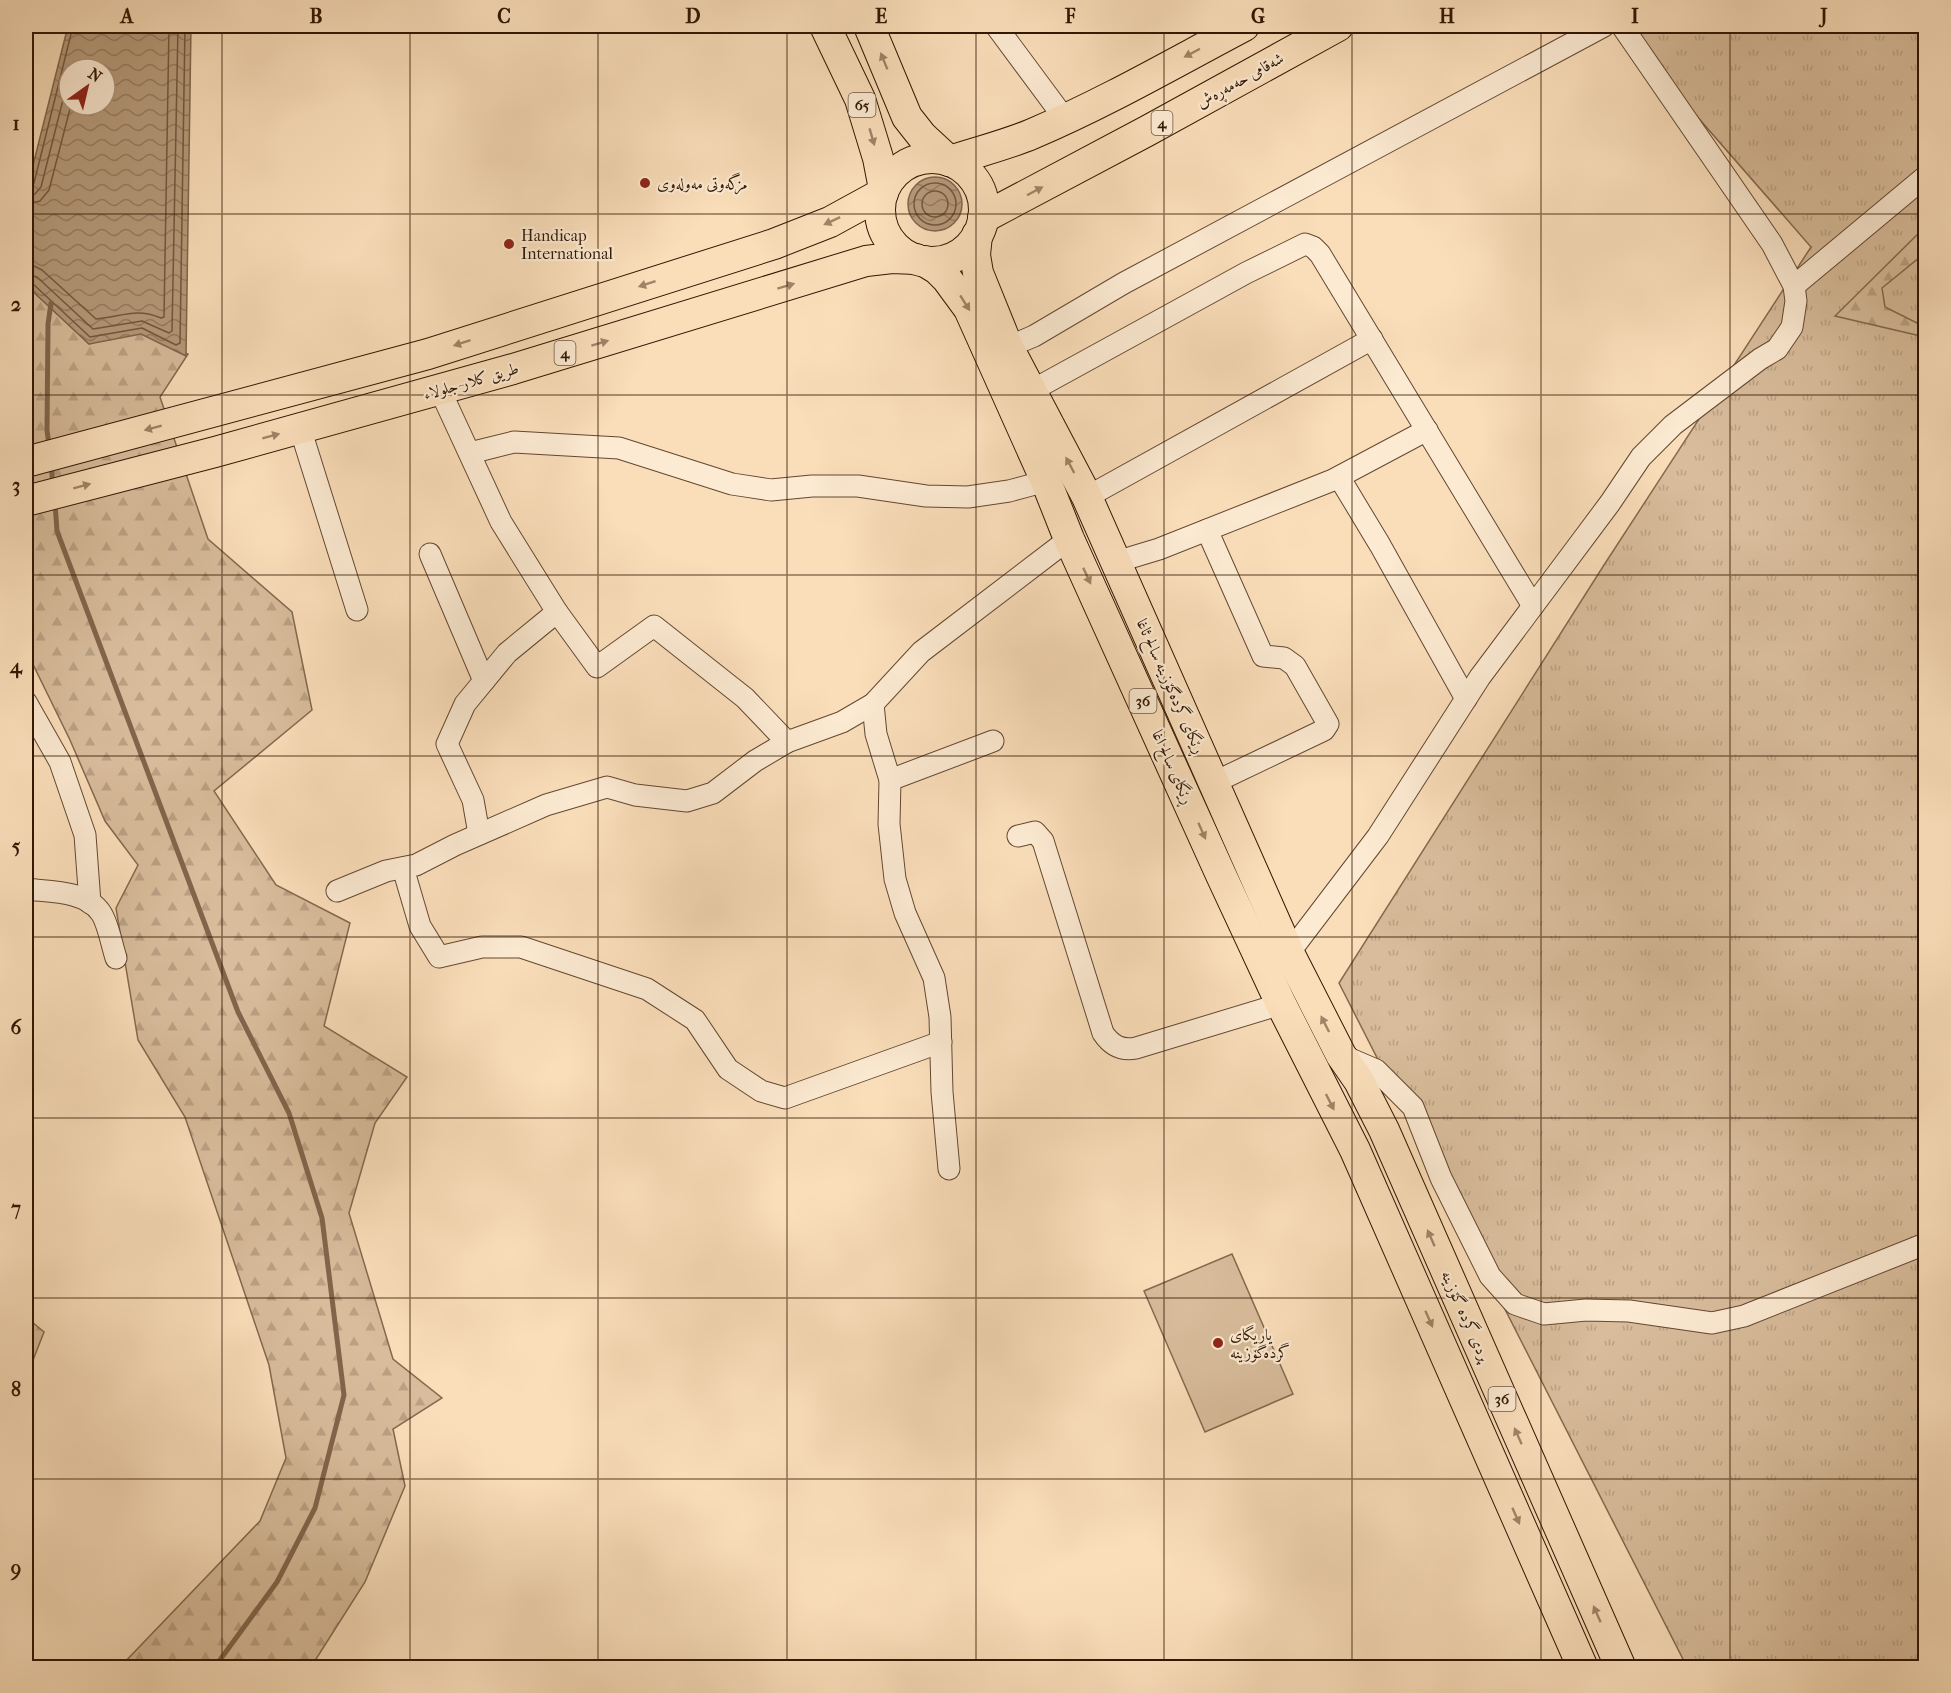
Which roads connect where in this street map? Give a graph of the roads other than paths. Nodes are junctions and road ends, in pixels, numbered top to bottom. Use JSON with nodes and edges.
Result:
{"nodes":[{"id":1,"x":825,"y":26,"type":"edge"},
{"id":2,"x":869,"y":26,"type":"edge"},
{"id":3,"x":996,"y":26,"type":"edge"},
{"id":4,"x":1244,"y":26,"type":"edge"},
{"id":5,"x":1338,"y":26,"type":"edge"},
{"id":6,"x":1604,"y":26,"type":"edge"},
{"id":7,"x":1622,"y":26,"type":"edge"},
{"id":8,"x":1065,"y":118,"type":"junction"},
{"id":9,"x":950,"y":161,"type":"junction"},
{"id":10,"x":1926,"y":176,"type":"edge"},
{"id":11,"x":884,"y":191,"type":"junction"},
{"id":12,"x":980,"y":227,"type":"junction"},
{"id":13,"x":920,"y":260,"type":"junction"},
{"id":14,"x":1794,"y":286,"type":"junction"},
{"id":15,"x":495,"y":332,"type":"junction"},
{"id":16,"x":1372,"y":339,"type":"junction"},
{"id":17,"x":1008,"y":347,"type":"junction"},
{"id":18,"x":513,"y":369,"type":"junction"},
{"id":19,"x":440,"y":390,"type":"junction"},
{"id":20,"x":1031,"y":391,"type":"junction"},
{"id":21,"x":300,"y":428,"type":"junction"},
{"id":22,"x":1427,"y":430,"type":"junction"},
{"id":23,"x":470,"y":453,"type":"junction"},
{"id":24,"x":26,"y":462,"type":"edge"},
{"id":25,"x":1339,"y":477,"type":"junction"},
{"id":26,"x":1046,"y":481,"type":"junction"},
{"id":27,"x":1087,"y":497,"type":"junction"},
{"id":28,"x":26,"y":501,"type":"edge"},
{"id":29,"x":1207,"y":530,"type":"junction"},
{"id":30,"x":1069,"y":539,"type":"junction"},
{"id":31,"x":430,"y":554,"type":"dead end"},
{"id":32,"x":1116,"y":562,"type":"junction"},
{"id":33,"x":1533,"y":606,"type":"junction"},
{"id":34,"x":357,"y":610,"type":"dead end"},
{"id":35,"x":557,"y":612,"type":"junction"},
{"id":36,"x":484,"y":681,"type":"junction"},
{"id":37,"x":1466,"y":699,"type":"junction"},
{"id":38,"x":26,"y":702,"type":"edge"},
{"id":39,"x":873,"y":704,"type":"junction"},
{"id":40,"x":993,"y":741,"type":"dead end"},
{"id":41,"x":787,"y":742,"type":"junction"},
{"id":42,"x":890,"y":780,"type":"junction"},
{"id":43,"x":1214,"y":783,"type":"junction"},
{"id":44,"x":479,"y":834,"type":"junction"},
{"id":45,"x":1018,"y":836,"type":"dead end"},
{"id":46,"x":404,"y":868,"type":"junction"},
{"id":47,"x":26,"y":889,"type":"edge"},
{"id":48,"x":337,"y":891,"type":"dead end"},
{"id":49,"x":90,"y":903,"type":"junction"},
{"id":50,"x":1289,"y":954,"type":"junction"},
{"id":51,"x":116,"y":958,"type":"dead end"},
{"id":52,"x":1281,"y":1004,"type":"junction"},
{"id":53,"x":940,"y":1042,"type":"junction"},
{"id":54,"x":1341,"y":1055,"type":"junction"},
{"id":55,"x":1313,"y":1068,"type":"junction"},
{"id":56,"x":1384,"y":1130,"type":"joint"},
{"id":57,"x":949,"y":1169,"type":"dead end"},
{"id":58,"x":1926,"y":1248,"type":"edge"},
{"id":59,"x":1583,"y":1668,"type":"edge"},
{"id":60,"x":1621,"y":1668,"type":"edge"}],
"edges":[{"from":1,"to":11,"type":"highway","number":"65","one_way":true},
{"from":9,"to":2,"type":"highway","number":"65","one_way":true},
{"from":3,"to":8,"type":"street"},
{"from":4,"to":8,"type":"highway","one_way":true},
{"from":12,"to":5,"type":"highway","name":"شەقامی حەمەڕەش","number":"4","one_way":true},
{"from":6,"to":17,"type":"street"},
{"from":7,"to":14,"type":"street"},
{"from":8,"to":9,"type":"highway"},
{"from":9,"to":11,"type":"highway"},
{"from":9,"to":12,"type":"highway"},
{"from":10,"to":14,"type":"street"},
{"from":11,"to":13,"type":"highway"},
{"from":11,"to":15,"type":"highway","one_way":true},
{"from":12,"to":13,"type":"highway","number":"4"},
{"from":12,"to":17,"type":"highway","name":"ڕێگای گردەگۆزینە سالح ئاغا","number":"36"},
{"from":18,"to":13,"type":"highway","name":"طريق كلار-جلولاء","number":"4","one_way":true},
{"from":13,"to":26,"type":"highway","name":"ڕێگای سالح اغا","number":"36","one_way":true},
{"from":14,"to":33,"type":"street"},
{"from":15,"to":18,"type":"highway"},
{"from":15,"to":24,"type":"highway","one_way":true},
{"from":16,"to":20,"type":"street"},
{"from":16,"to":22,"type":"street"},
{"from":16,"to":27,"type":"street"},
{"from":17,"to":20,"type":"highway","name":"ڕێگای گردەگۆزینە سالح ئاغا","number":"36"},
{"from":18,"to":19,"type":"highway","name":"طريق كلار-جلولاء","number":"4"},
{"from":19,"to":21,"type":"highway","name":"طريق كلار-جلولاء","number":"4"},
{"from":19,"to":23,"type":"street"},
{"from":27,"to":20,"type":"highway","name":"ڕێگای گردەگۆزینە سالح ئاغا","number":"36","one_way":true},
{"from":28,"to":21,"type":"highway","name":"طريق كلار-جلولاء","number":"4","one_way":true},
{"from":21,"to":34,"type":"street"},
{"from":22,"to":25,"type":"street"},
{"from":22,"to":33,"type":"street"},
{"from":23,"to":26,"type":"street"},
{"from":23,"to":35,"type":"street"},
{"from":25,"to":29,"type":"street"},
{"from":25,"to":37,"type":"street"},
{"from":26,"to":30,"type":"highway","name":"ڕێگای سالح اغا","number":"36"},
{"from":27,"to":32,"type":"highway","name":"ڕێگای گردەگۆزینە سالح ئاغا","number":"36"},
{"from":29,"to":32,"type":"street"},
{"from":29,"to":43,"type":"street"},
{"from":30,"to":39,"type":"street"},
{"from":30,"to":52,"type":"highway","name":"ڕێگای سالح اغا","number":"36","one_way":true},
{"from":31,"to":36,"type":"street"},
{"from":32,"to":43,"type":"highway","name":"ڕێگای گردەگۆزینە سالح ئاغا","number":"36"},
{"from":33,"to":37,"type":"street"},
{"from":35,"to":36,"type":"street"},
{"from":35,"to":41,"type":"street"},
{"from":36,"to":44,"type":"street"},
{"from":37,"to":50,"type":"street"},
{"from":38,"to":49,"type":"street"},
{"from":39,"to":41,"type":"street"},
{"from":39,"to":42,"type":"street"},
{"from":40,"to":42,"type":"street"},
{"from":41,"to":44,"type":"street"},
{"from":42,"to":53,"type":"street"},
{"from":43,"to":50,"type":"highway","name":"ڕێگای گردەگۆزینە سالح ئاغا","number":"36"},
{"from":44,"to":46,"type":"street"},
{"from":45,"to":52,"type":"street"},
{"from":46,"to":48,"type":"street"},
{"from":46,"to":53,"type":"street"},
{"from":47,"to":49,"type":"street"},
{"from":49,"to":51,"type":"street"},
{"from":54,"to":50,"type":"highway","name":"ڕێگای گردەگۆزینە سالح ئاغا","number":"36","one_way":true},
{"from":52,"to":55,"type":"highway","name":"ڕێگای سالح اغا","number":"36"},
{"from":53,"to":57,"type":"street"},
{"from":54,"to":55,"type":"highway"},
{"from":54,"to":56,"type":"highway","name":"ڕێگای گردەگۆزینە سالح ئاغا","number":"36"},
{"from":54,"to":58,"type":"street"},
{"from":55,"to":59,"type":"highway","name":"ڕێگای سالح اغا","number":"36","one_way":true},
{"from":60,"to":56,"type":"highway","name":"پردی گردە گۆزینە","number":"36","one_way":true}]}
